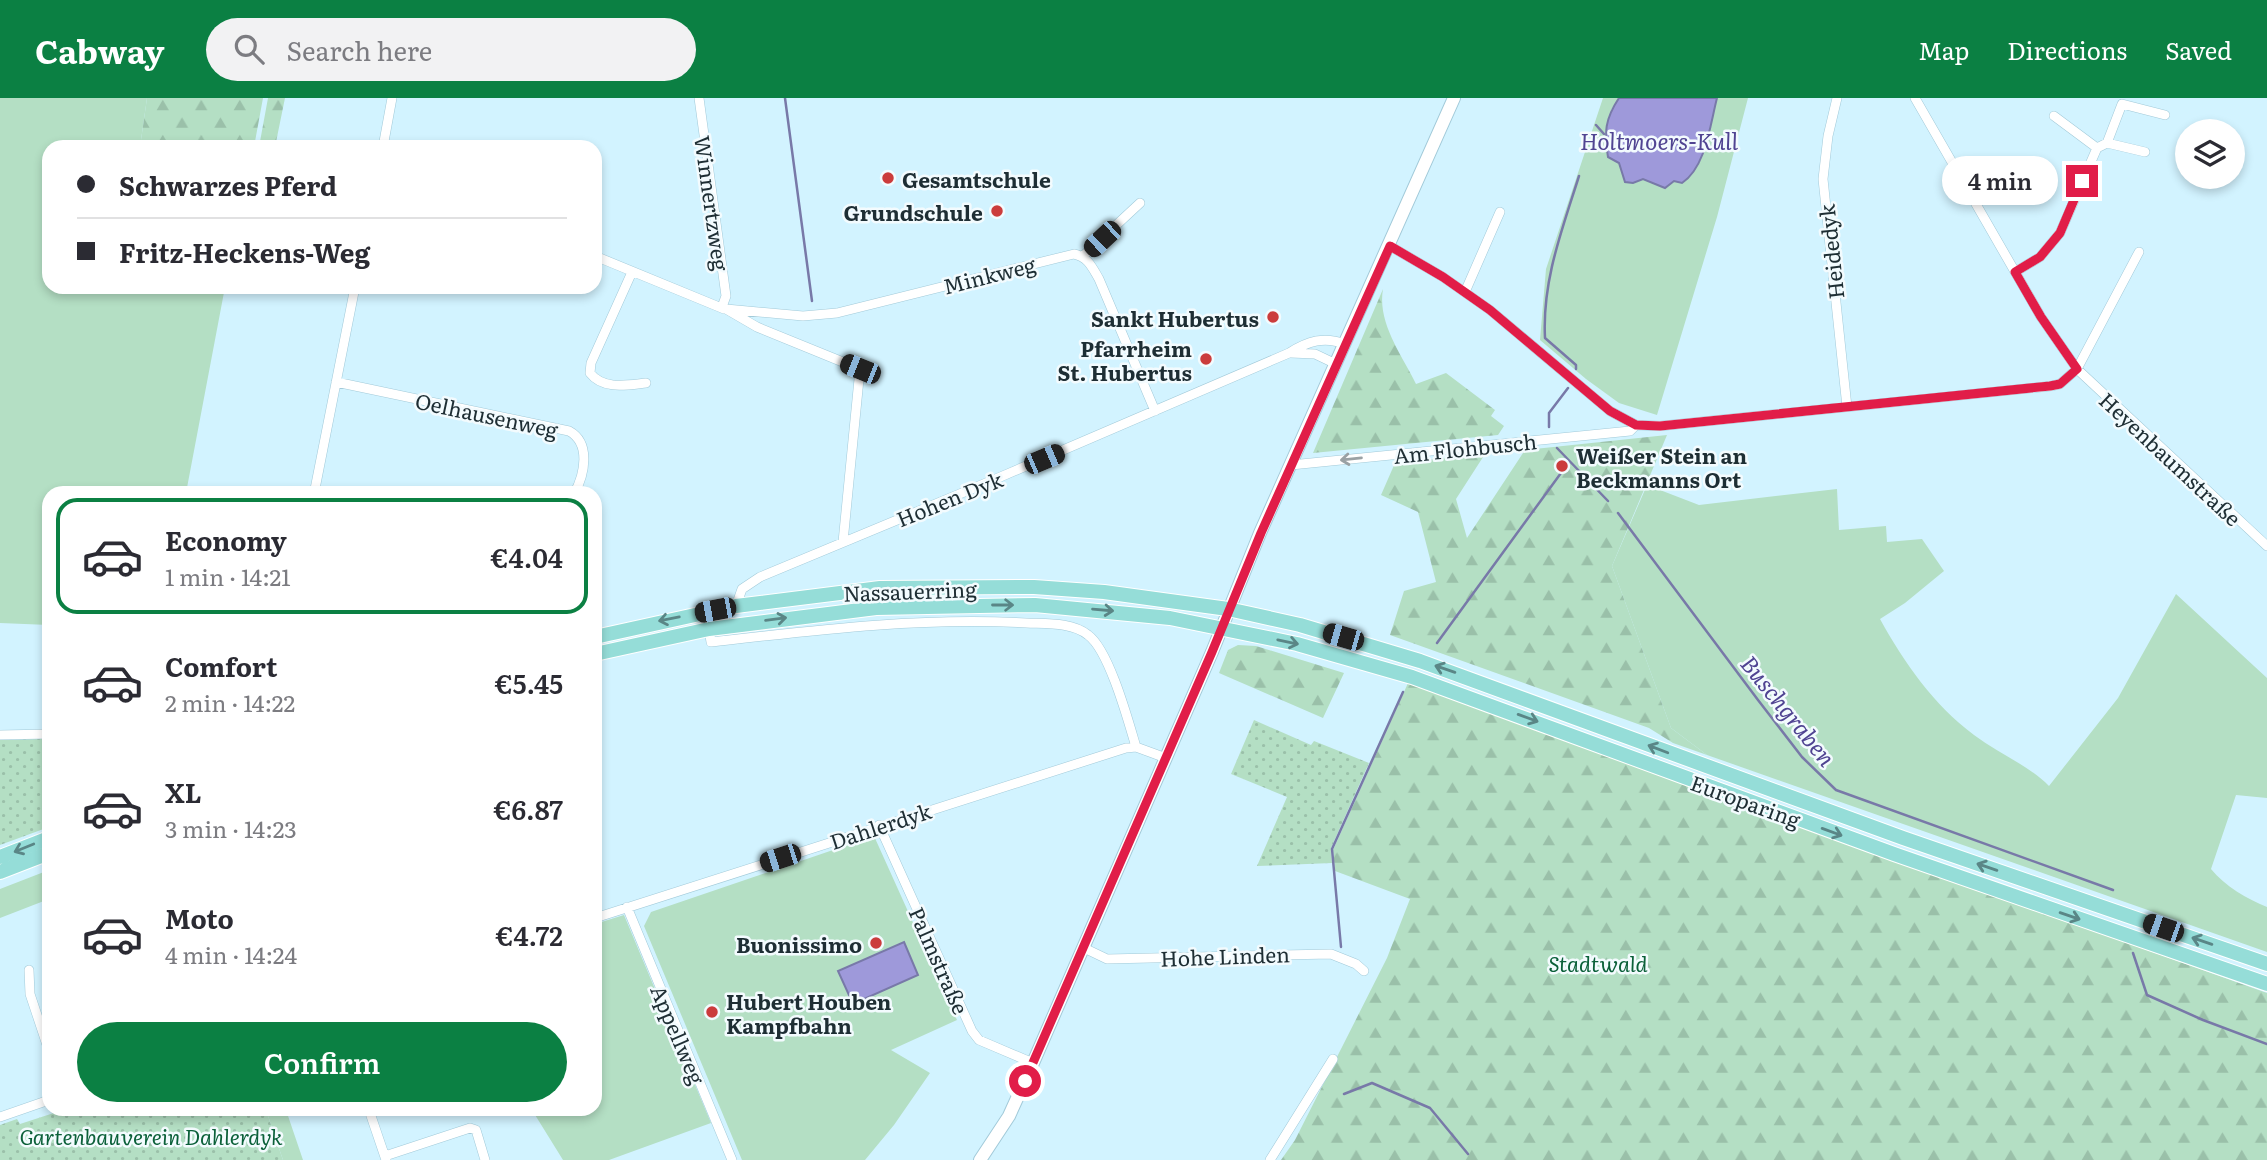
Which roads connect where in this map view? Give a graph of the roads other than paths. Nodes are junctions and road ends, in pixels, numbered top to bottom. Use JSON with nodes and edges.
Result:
{"nodes":[{"id":1,"x":392,"y":98,"type":"edge"},
{"id":2,"x":699,"y":98,"type":"edge"},
{"id":3,"x":1454,"y":98,"type":"edge"},
{"id":4,"x":1837,"y":98,"type":"edge"},
{"id":5,"x":1915,"y":98,"type":"edge"},
{"id":6,"x":2165,"y":115,"type":"dead end"},
{"id":7,"x":2054,"y":116,"type":"dead end"},
{"id":8,"x":384,"y":140,"type":"edge"},
{"id":9,"x":2106,"y":143,"type":"junction"},
{"id":10,"x":2097,"y":148,"type":"junction"},
{"id":11,"x":2145,"y":152,"type":"dead end"},
{"id":12,"x":1140,"y":203,"type":"dead end"},
{"id":13,"x":1500,"y":212,"type":"dead end"},
{"id":14,"x":1390,"y":246,"type":"junction"},
{"id":15,"x":2139,"y":252,"type":"dead end"},
{"id":16,"x":1083,"y":256,"type":"junction"},
{"id":17,"x":602,"y":259,"type":"edge"},
{"id":18,"x":632,"y":272,"type":"junction"},
{"id":19,"x":2015,"y":272,"type":"junction"},
{"id":20,"x":1465,"y":292,"type":"junction"},
{"id":21,"x":354,"y":294,"type":"edge"},
{"id":22,"x":724,"y":308,"type":"junction"},
{"id":23,"x":1345,"y":344,"type":"junction"},
{"id":24,"x":1289,"y":353,"type":"junction"},
{"id":25,"x":1336,"y":364,"type":"junction"},
{"id":26,"x":2077,"y":369,"type":"junction"},
{"id":27,"x":336,"y":382,"type":"junction"},
{"id":28,"x":646,"y":383,"type":"dead end"},
{"id":29,"x":1847,"y":407,"type":"junction"},
{"id":30,"x":1155,"y":411,"type":"junction"},
{"id":31,"x":1636,"y":425,"type":"junction"},
{"id":32,"x":1291,"y":464,"type":"junction"},
{"id":33,"x":316,"y":486,"type":"edge"},
{"id":34,"x":577,"y":486,"type":"edge"},
{"id":35,"x":843,"y":542,"type":"junction"},
{"id":36,"x":2267,"y":546,"type":"edge"},
{"id":37,"x":736,"y":606,"type":"junction"},
{"id":38,"x":1228,"y":609,"type":"junction"},
{"id":39,"x":1221,"y":628,"type":"junction"},
{"id":40,"x":602,"y":635,"type":"edge"},
{"id":41,"x":710,"y":636,"type":"junction"},
{"id":42,"x":602,"y":653,"type":"edge"},
{"id":43,"x":42,"y":734,"type":"edge"},
{"id":44,"x":0,"y":735,"type":"edge"},
{"id":45,"x":1136,"y":747,"type":"junction"},
{"id":46,"x":1166,"y":758,"type":"junction"},
{"id":47,"x":879,"y":825,"type":"junction"},
{"id":48,"x":42,"y":841,"type":"edge"},
{"id":49,"x":42,"y":856,"type":"edge"},
{"id":50,"x":0,"y":858,"type":"edge"},
{"id":51,"x":0,"y":872,"type":"edge"},
{"id":52,"x":627,"y":907,"type":"junction"},
{"id":53,"x":602,"y":916,"type":"edge"},
{"id":54,"x":1084,"y":948,"type":"junction"},
{"id":55,"x":2267,"y":964,"type":"edge"},
{"id":56,"x":29,"y":971,"type":"dead end"},
{"id":57,"x":1364,"y":971,"type":"dead end"},
{"id":58,"x":2267,"y":984,"type":"edge"},
{"id":59,"x":42,"y":1030,"type":"edge"},
{"id":60,"x":1333,"y":1059,"type":"dead end"},
{"id":61,"x":1034,"y":1063,"type":"junction"},
{"id":62,"x":42,"y":1102,"type":"edge"},
{"id":63,"x":371,"y":1116,"type":"edge"},
{"id":64,"x":0,"y":1117,"type":"edge"},
{"id":65,"x":385,"y":1158,"type":"edge"},
{"id":66,"x":485,"y":1160,"type":"edge"},
{"id":67,"x":732,"y":1160,"type":"edge"},
{"id":68,"x":979,"y":1160,"type":"edge"},
{"id":69,"x":1270,"y":1160,"type":"edge"}],
"edges":[{"from":1,"to":8,"type":"street"},
{"from":2,"to":22,"type":"street","name":"Winnertzweg"},
{"from":3,"to":14,"type":"main road"},
{"from":4,"to":29,"type":"street","name":"Heidedyk"},
{"from":5,"to":19,"type":"street","name":"Heyenbaumstraße"},
{"from":6,"to":9,"type":"street"},
{"from":7,"to":10,"type":"street"},
{"from":9,"to":10,"type":"street"},
{"from":9,"to":11,"type":"street"},
{"from":10,"to":19,"type":"street"},
{"from":12,"to":16,"type":"street"},
{"from":13,"to":20,"type":"street"},
{"from":14,"to":20,"type":"street"},
{"from":14,"to":23,"type":"main road"},
{"from":15,"to":26,"type":"street"},
{"from":16,"to":22,"type":"street","name":"Minkweg"},
{"from":16,"to":30,"type":"street"},
{"from":17,"to":18,"type":"street","name":"Minkweg"},
{"from":18,"to":22,"type":"street","name":"Minkweg"},
{"from":18,"to":28,"type":"street"},
{"from":19,"to":26,"type":"street","name":"Heyenbaumstraße"},
{"from":20,"to":31,"type":"street"},
{"from":21,"to":27,"type":"street"},
{"from":22,"to":35,"type":"street","name":"Minkweg"},
{"from":23,"to":24,"type":"street","name":"Hohen Dyk"},
{"from":23,"to":25,"type":"main road"},
{"from":24,"to":25,"type":"street"},
{"from":24,"to":30,"type":"street","name":"Hohen Dyk"},
{"from":25,"to":32,"type":"main road"},
{"from":26,"to":29,"type":"street","name":"Am Flohbusch"},
{"from":26,"to":36,"type":"street","name":"Heyenbaumstraße"},
{"from":27,"to":33,"type":"street"},
{"from":27,"to":34,"type":"street","name":"Oelhausenweg"},
{"from":29,"to":31,"type":"street","name":"Am Flohbusch"},
{"from":30,"to":35,"type":"street","name":"Hohen Dyk"},
{"from":31,"to":32,"type":"street","name":"Am Flohbusch","one_way":true},
{"from":32,"to":38,"type":"main road"},
{"from":35,"to":37,"type":"street","name":"Hohen Dyk"},
{"from":37,"to":38,"type":"main road","name":"Nassauerring"},
{"from":37,"to":40,"type":"main road","name":"Nassauerring","one_way":true},
{"from":38,"to":39,"type":"main road"},
{"from":55,"to":38,"type":"main road","name":"Europaring","one_way":true},
{"from":41,"to":39,"type":"main road","name":"Nassauerring","one_way":true},
{"from":39,"to":46,"type":"main road"},
{"from":39,"to":58,"type":"main road","name":"Europaring","one_way":true},
{"from":41,"to":42,"type":"main road","name":"Nassauerring"},
{"from":41,"to":45,"type":"street","name":"Nassauerring"},
{"from":43,"to":44,"type":"street"},
{"from":45,"to":46,"type":"street"},
{"from":45,"to":47,"type":"street","name":"Dahlerdyk"},
{"from":46,"to":54,"type":"main road"},
{"from":47,"to":52,"type":"street","name":"Dahlerdyk"},
{"from":47,"to":61,"type":"street","name":"Palmstraße"},
{"from":48,"to":50,"type":"main road","one_way":true},
{"from":49,"to":51,"type":"main road"},
{"from":52,"to":53,"type":"street","name":"Dahlerdyk"},
{"from":52,"to":67,"type":"street","name":"Appellweg"},
{"from":54,"to":57,"type":"street","name":"Hohe Linden"},
{"from":54,"to":61,"type":"main road"},
{"from":56,"to":59,"type":"street"},
{"from":60,"to":69,"type":"street"},
{"from":61,"to":68,"type":"main road"},
{"from":62,"to":64,"type":"street"},
{"from":63,"to":65,"type":"street"},
{"from":65,"to":66,"type":"street"}]}
